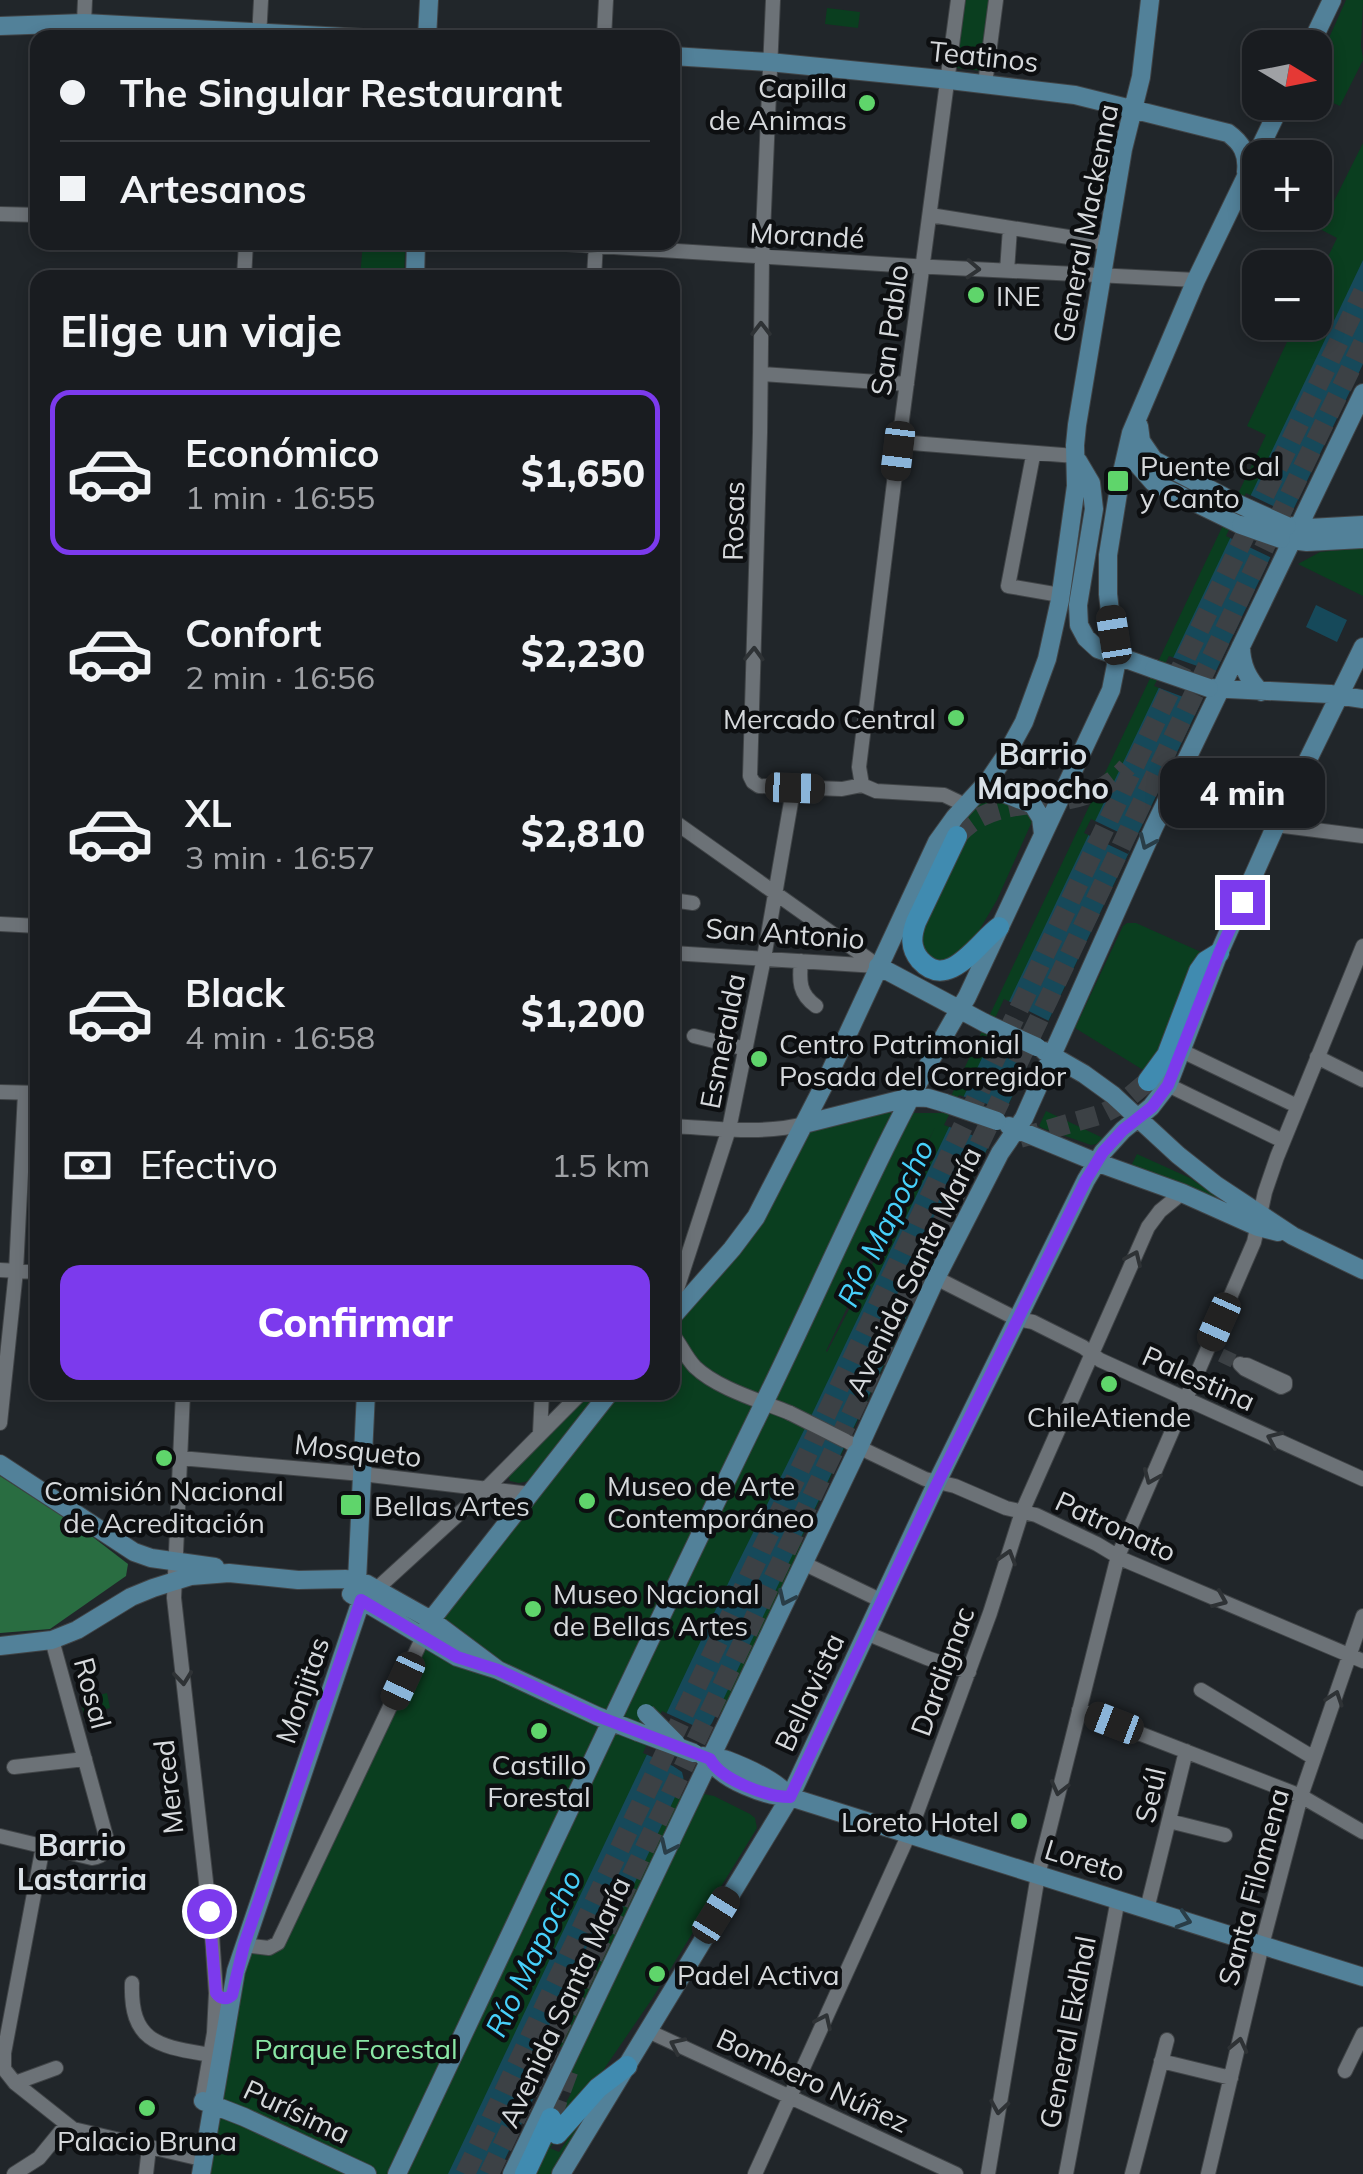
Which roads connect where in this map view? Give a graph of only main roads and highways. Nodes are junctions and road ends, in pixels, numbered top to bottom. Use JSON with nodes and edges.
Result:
{"nodes":[{"id":1,"x":429,"y":0,"type":"edge"},
{"id":2,"x":1150,"y":0,"type":"edge"},
{"id":3,"x":1332,"y":0,"type":"edge"},
{"id":4,"x":0,"y":26,"type":"edge"},
{"id":5,"x":195,"y":30,"type":"edge"},
{"id":6,"x":427,"y":30,"type":"edge"},
{"id":7,"x":1318,"y":30,"type":"edge"},
{"id":8,"x":680,"y":56,"type":"edge"},
{"id":9,"x":1133,"y":109,"type":"junction"},
{"id":10,"x":1189,"y":124,"type":"junction"},
{"id":11,"x":1126,"y":133,"type":"junction"},
{"id":12,"x":1242,"y":150,"type":"edge"},
{"id":13,"x":1242,"y":186,"type":"edge"},
{"id":14,"x":1363,"y":393,"type":"edge"},
{"id":15,"x":1140,"y":410,"type":"junction"},
{"id":16,"x":1131,"y":434,"type":"junction"},
{"id":17,"x":1075,"y":456,"type":"junction"},
{"id":18,"x":1230,"y":510,"type":"junction"},
{"id":19,"x":1363,"y":525,"type":"edge"},
{"id":20,"x":1290,"y":533,"type":"junction"},
{"id":21,"x":1342,"y":540,"type":"junction"},
{"id":22,"x":1363,"y":540,"type":"edge"},
{"id":23,"x":1276,"y":575,"type":"junction"},
{"id":24,"x":1241,"y":646,"type":"junction"},
{"id":25,"x":1363,"y":647,"type":"edge"},
{"id":26,"x":1116,"y":656,"type":"junction"},
{"id":27,"x":1214,"y":689,"type":"junction"},
{"id":28,"x":1260,"y":692,"type":"junction"},
{"id":29,"x":1340,"y":694,"type":"junction"},
{"id":30,"x":1363,"y":699,"type":"edge"},
{"id":31,"x":972,"y":799,"type":"junction"},
{"id":32,"x":1043,"y":835,"type":"junction"},
{"id":33,"x":957,"y":836,"type":"tunnel mouth"},
{"id":34,"x":1000,"y":927,"type":"junction"},
{"id":35,"x":1219,"y":954,"type":"junction"},
{"id":36,"x":878,"y":966,"type":"junction"},
{"id":37,"x":959,"y":1010,"type":"junction"},
{"id":38,"x":1045,"y":1051,"type":"junction"},
{"id":39,"x":824,"y":1082,"type":"junction"},
{"id":40,"x":1158,"y":1083,"type":"junction"},
{"id":41,"x":911,"y":1097,"type":"junction"},
{"id":42,"x":853,"y":1112,"type":"junction"},
{"id":43,"x":1140,"y":1118,"type":"junction"},
{"id":44,"x":804,"y":1124,"type":"junction"},
{"id":45,"x":1017,"y":1129,"type":"junction"},
{"id":46,"x":888,"y":1144,"type":"junction"},
{"id":47,"x":1096,"y":1162,"type":"junction"},
{"id":48,"x":1259,"y":1220,"type":"junction"},
{"id":49,"x":1363,"y":1270,"type":"edge"},
{"id":50,"x":680,"y":1308,"type":"edge"},
{"id":51,"x":366,"y":1400,"type":"edge"},
{"id":52,"x":604,"y":1400,"type":"edge"},
{"id":53,"x":0,"y":1464,"type":"edge"},
{"id":54,"x":134,"y":1552,"type":"junction"},
{"id":55,"x":230,"y":1572,"type":"junction"},
{"id":56,"x":313,"y":1580,"type":"junction"},
{"id":57,"x":358,"y":1581,"type":"junction"},
{"id":58,"x":132,"y":1597,"type":"junction"},
{"id":59,"x":361,"y":1600,"type":"junction"},
{"id":60,"x":427,"y":1629,"type":"junction"},
{"id":61,"x":0,"y":1646,"type":"edge"},
{"id":62,"x":632,"y":1676,"type":"junction"},
{"id":63,"x":612,"y":1722,"type":"junction"},
{"id":64,"x":694,"y":1753,"type":"junction"},
{"id":65,"x":790,"y":1797,"type":"junction"},
{"id":66,"x":1363,"y":1977,"type":"edge"},
{"id":67,"x":224,"y":1994,"type":"joint"},
{"id":68,"x":626,"y":2066,"type":"junction"},
{"id":69,"x":208,"y":2102,"type":"junction"},
{"id":70,"x":194,"y":2168,"type":"edge"},
{"id":71,"x":367,"y":2174,"type":"edge"},
{"id":72,"x":396,"y":2174,"type":"edge"},
{"id":73,"x":512,"y":2174,"type":"edge"},
{"id":74,"x":524,"y":2174,"type":"edge"},
{"id":75,"x":560,"y":2174,"type":"edge"}],
"edges":[{"from":1,"to":6,"type":"main road"},
{"from":2,"to":9,"type":"main road","name":"General Mackenna"},
{"from":3,"to":7,"type":"main road"},
{"from":4,"to":5,"type":"main road"},
{"from":8,"to":9,"type":"main road","name":"Teatinos"},
{"from":9,"to":10,"type":"main road","name":"Teatinos"},
{"from":9,"to":11,"type":"main road","name":"General Mackenna"},
{"from":10,"to":11,"type":"main road"},
{"from":10,"to":12,"type":"main road","name":"Teatinos"},
{"from":11,"to":17,"type":"main road","name":"General Mackenna"},
{"from":13,"to":15,"type":"main road"},
{"from":14,"to":20,"type":"main road","name":"Avenida Santa María"},
{"from":15,"to":16,"type":"main road"},
{"from":15,"to":18,"type":"main road"},
{"from":16,"to":18,"type":"main road"},
{"from":16,"to":26,"type":"main road"},
{"from":17,"to":26,"type":"main road"},
{"from":17,"to":31,"type":"main road","name":"General Mackenna"},
{"from":18,"to":20,"type":"main road","bridge":true},
{"from":19,"to":20,"type":"main road"},
{"from":20,"to":21,"type":"main road"},
{"from":20,"to":23,"type":"main road","name":"Avenida Santa María"},
{"from":21,"to":22,"type":"main road"},
{"from":21,"to":23,"type":"main road"},
{"from":23,"to":24,"type":"main road","name":"Avenida Santa María"},
{"from":24,"to":27,"type":"main road","name":"Avenida Santa María"},
{"from":24,"to":28,"type":"main road"},
{"from":25,"to":29,"type":"main road","name":"Bellavista"},
{"from":26,"to":27,"type":"main road","bridge":true},
{"from":26,"to":32,"type":"main road"},
{"from":27,"to":28,"type":"main road"},
{"from":27,"to":38,"type":"main road","name":"Avenida Santa María","one_way":true},
{"from":28,"to":29,"type":"main road"},
{"from":29,"to":30,"type":"main road"},
{"from":29,"to":35,"type":"main road","name":"Bellavista"},
{"from":31,"to":32,"type":"main road"},
{"from":31,"to":36,"type":"main road","name":"General Mackenna"},
{"from":32,"to":34,"type":"main road"},
{"from":33,"to":34,"type":"highway"},
{"from":34,"to":37,"type":"main road"},
{"from":35,"to":40,"type":"main road","name":"Bellavista"},
{"from":35,"to":40,"type":"highway"},
{"from":36,"to":37,"type":"main road","name":"San Antonio"},
{"from":36,"to":39,"type":"main road","name":"General Mackenna"},
{"from":37,"to":38,"type":"main road","name":"San Antonio","bridge":true},
{"from":37,"to":41,"type":"main road"},
{"from":38,"to":43,"type":"main road","name":"San Antonio"},
{"from":38,"to":45,"type":"main road","name":"Avenida Santa María"},
{"from":39,"to":42,"type":"main road"},
{"from":39,"to":44,"type":"main road","name":"General Mackenna"},
{"from":40,"to":43,"type":"main road","name":"Bellavista"},
{"from":41,"to":42,"type":"main road"},
{"from":41,"to":45,"type":"main road","bridge":true},
{"from":41,"to":46,"type":"main road"},
{"from":42,"to":44,"type":"main road"},
{"from":42,"to":46,"type":"main road"},
{"from":43,"to":47,"type":"main road","name":"Bellavista"},
{"from":43,"to":48,"type":"main road","name":"San Antonio"},
{"from":44,"to":50,"type":"main road","name":"General Mackenna"},
{"from":45,"to":47,"type":"main road"},
{"from":45,"to":64,"type":"main road","name":"Avenida Santa María","one_way":true},
{"from":46,"to":62,"type":"main road"},
{"from":47,"to":48,"type":"main road"},
{"from":47,"to":65,"type":"main road","name":"Bellavista"},
{"from":48,"to":49,"type":"main road"},
{"from":51,"to":57,"type":"main road","name":"Monjitas"},
{"from":52,"to":60,"type":"main road"},
{"from":53,"to":54,"type":"main road"},
{"from":54,"to":55,"type":"main road"},
{"from":54,"to":58,"type":"main road"},
{"from":55,"to":56,"type":"main road"},
{"from":55,"to":58,"type":"main road"},
{"from":56,"to":57,"type":"main road"},
{"from":56,"to":59,"type":"main road"},
{"from":57,"to":59,"type":"main road","name":"Monjitas"},
{"from":57,"to":60,"type":"main road"},
{"from":58,"to":61,"type":"main road"},
{"from":59,"to":60,"type":"main road"},
{"from":59,"to":67,"type":"main road","name":"Monjitas"},
{"from":60,"to":63,"type":"main road","name":"Loreto"},
{"from":62,"to":63,"type":"main road"},
{"from":62,"to":64,"type":"main road","bridge":true},
{"from":63,"to":64,"type":"main road","name":"Loreto","bridge":true},
{"from":63,"to":72,"type":"main road"},
{"from":64,"to":65,"type":"main road","name":"Loreto"},
{"from":64,"to":73,"type":"main road","name":"Avenida Santa María","one_way":true},
{"from":65,"to":66,"type":"main road","name":"Loreto","one_way":true},
{"from":65,"to":68,"type":"main road","name":"Bellavista"},
{"from":67,"to":69,"type":"main road","name":"Merced"},
{"from":68,"to":74,"type":"highway"},
{"from":68,"to":75,"type":"main road","name":"Bellavista"},
{"from":69,"to":70,"type":"main road","name":"Merced"},
{"from":69,"to":71,"type":"main road","name":"Purísima"}]}
